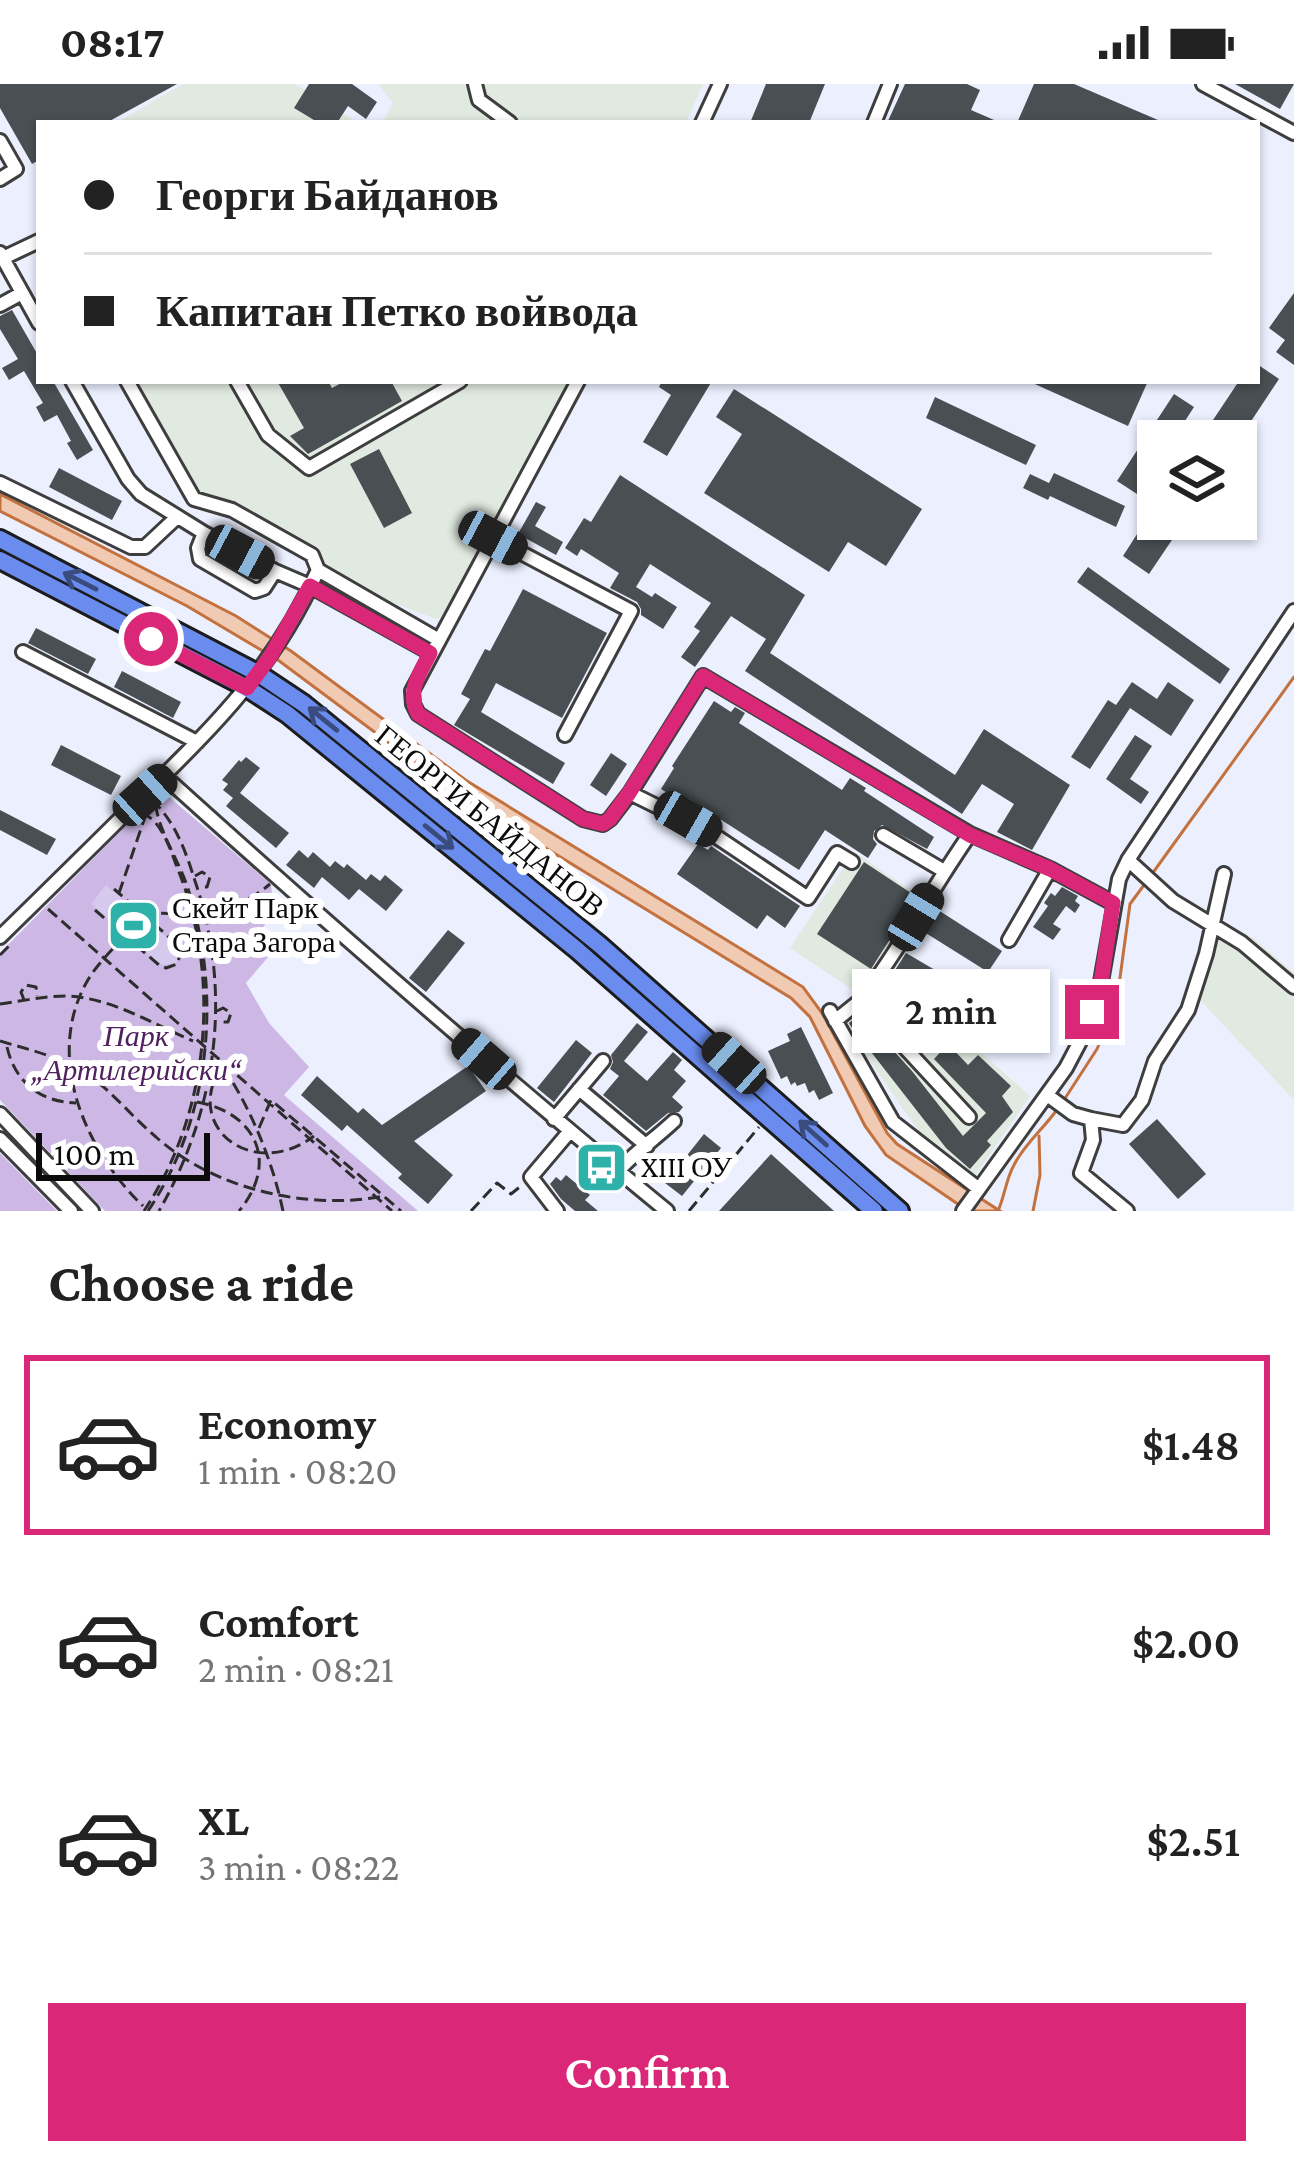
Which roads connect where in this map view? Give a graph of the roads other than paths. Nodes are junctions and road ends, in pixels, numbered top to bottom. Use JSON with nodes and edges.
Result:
{"nodes":[{"id":1,"x":475,"y":84,"type":"edge"},
{"id":2,"x":720,"y":84,"type":"edge"},
{"id":3,"x":890,"y":84,"type":"edge"},
{"id":4,"x":1203,"y":84,"type":"edge"},
{"id":5,"x":506,"y":120,"type":"edge"},
{"id":6,"x":703,"y":120,"type":"edge"},
{"id":7,"x":875,"y":120,"type":"edge"},
{"id":8,"x":1294,"y":133,"type":"edge"},
{"id":9,"x":0,"y":141,"type":"edge"},
{"id":10,"x":0,"y":179,"type":"edge"},
{"id":11,"x":36,"y":242,"type":"edge"},
{"id":12,"x":1,"y":255,"type":"edge"},
{"id":13,"x":22,"y":293,"type":"junction"},
{"id":14,"x":0,"y":305,"type":"edge"},
{"id":15,"x":36,"y":318,"type":"edge"},
{"id":16,"x":74,"y":384,"type":"edge"},
{"id":17,"x":129,"y":384,"type":"edge"},
{"id":18,"x":238,"y":384,"type":"edge"},
{"id":19,"x":455,"y":384,"type":"edge"},
{"id":20,"x":576,"y":384,"type":"edge"},
{"id":21,"x":0,"y":483,"type":"edge"},
{"id":22,"x":204,"y":504,"type":"junction"},
{"id":23,"x":176,"y":518,"type":"junction"},
{"id":24,"x":198,"y":530,"type":"junction"},
{"id":25,"x":493,"y":538,"type":"junction"},
{"id":26,"x":0,"y":539,"type":"edge"},
{"id":27,"x":0,"y":560,"type":"edge"},
{"id":28,"x":318,"y":570,"type":"junction"},
{"id":29,"x":275,"y":572,"type":"junction"},
{"id":30,"x":310,"y":586,"type":"junction"},
{"id":31,"x":1294,"y":611,"type":"edge"},
{"id":32,"x":439,"y":640,"type":"junction"},
{"id":33,"x":23,"y":652,"type":"dead end"},
{"id":34,"x":430,"y":653,"type":"junction"},
{"id":35,"x":253,"y":681,"type":"junction"},
{"id":36,"x":565,"y":735,"type":"dead end"},
{"id":37,"x":197,"y":742,"type":"junction"},
{"id":38,"x":164,"y":777,"type":"junction"},
{"id":39,"x":629,"y":793,"type":"junction"},
{"id":40,"x":970,"y":835,"type":"junction"},
{"id":41,"x":883,"y":836,"type":"dead end"},
{"id":42,"x":1128,"y":860,"type":"junction"},
{"id":43,"x":852,"y":862,"type":"dead end"},
{"id":44,"x":1050,"y":869,"type":"junction"},
{"id":45,"x":944,"y":871,"type":"junction"},
{"id":46,"x":1224,"y":874,"type":"dead end"},
{"id":47,"x":1113,"y":903,"type":"junction"},
{"id":48,"x":1212,"y":925,"type":"junction"},
{"id":49,"x":0,"y":937,"type":"edge"},
{"id":50,"x":1009,"y":940,"type":"dead end"},
{"id":51,"x":1294,"y":987,"type":"edge"},
{"id":52,"x":861,"y":1000,"type":"junction"},
{"id":53,"x":603,"y":1060,"type":"dead end"},
{"id":54,"x":579,"y":1089,"type":"junction"},
{"id":55,"x":1053,"y":1100,"type":"junction"},
{"id":56,"x":0,"y":1114,"type":"edge"},
{"id":57,"x":969,"y":1117,"type":"dead end"},
{"id":58,"x":554,"y":1119,"type":"junction"},
{"id":59,"x":1091,"y":1120,"type":"junction"},
{"id":60,"x":674,"y":1121,"type":"dead end"},
{"id":61,"x":570,"y":1131,"type":"junction"},
{"id":62,"x":0,"y":1138,"type":"edge"},
{"id":63,"x":647,"y":1146,"type":"junction"},
{"id":64,"x":618,"y":1171,"type":"junction"},
{"id":65,"x":979,"y":1189,"type":"junction"},
{"id":66,"x":71,"y":1211,"type":"edge"},
{"id":67,"x":92,"y":1211,"type":"edge"},
{"id":68,"x":557,"y":1211,"type":"edge"},
{"id":69,"x":667,"y":1211,"type":"edge"},
{"id":70,"x":874,"y":1211,"type":"edge"},
{"id":71,"x":900,"y":1211,"type":"edge"},
{"id":72,"x":963,"y":1211,"type":"edge"},
{"id":73,"x":1127,"y":1211,"type":"edge"}],
"edges":[{"from":1,"to":5,"type":"street"},
{"from":2,"to":6,"type":"street"},
{"from":3,"to":7,"type":"street"},
{"from":4,"to":8,"type":"street"},
{"from":9,"to":10,"type":"street"},
{"from":11,"to":12,"type":"street"},
{"from":12,"to":13,"type":"street"},
{"from":13,"to":14,"type":"street"},
{"from":13,"to":15,"type":"street"},
{"from":16,"to":23,"type":"street"},
{"from":17,"to":22,"type":"street"},
{"from":18,"to":19,"type":"street"},
{"from":20,"to":25,"type":"street"},
{"from":21,"to":23,"type":"street"},
{"from":22,"to":24,"type":"street"},
{"from":22,"to":28,"type":"street"},
{"from":23,"to":24,"type":"street"},
{"from":24,"to":29,"type":"street"},
{"from":24,"to":29,"type":"street"},
{"from":25,"to":32,"type":"street"},
{"from":25,"to":36,"type":"street"},
{"from":35,"to":26,"type":"main road","name":"ГЕОРГИ БАЙДАНОВ","one_way":true},
{"from":27,"to":35,"type":"main road","name":"ГЕОРГИ БАЙДАНОВ"},
{"from":28,"to":30,"type":"street"},
{"from":28,"to":32,"type":"street"},
{"from":29,"to":30,"type":"street"},
{"from":30,"to":34,"type":"street"},
{"from":30,"to":35,"type":"street"},
{"from":31,"to":42,"type":"street"},
{"from":32,"to":34,"type":"street"},
{"from":33,"to":37,"type":"street"},
{"from":34,"to":39,"type":"street"},
{"from":35,"to":37,"type":"street"},
{"from":35,"to":70,"type":"main road","name":"ГЕОРГИ БАЙДАНОВ","one_way":true},
{"from":71,"to":35,"type":"main road","name":"ГЕОРГИ БАЙДАНОВ","one_way":true},
{"from":37,"to":38,"type":"street"},
{"from":38,"to":49,"type":"street"},
{"from":38,"to":58,"type":"street"},
{"from":39,"to":40,"type":"street"},
{"from":39,"to":43,"type":"street"},
{"from":40,"to":44,"type":"street"},
{"from":40,"to":45,"type":"street"},
{"from":41,"to":45,"type":"street"},
{"from":42,"to":47,"type":"street"},
{"from":42,"to":48,"type":"street"},
{"from":44,"to":47,"type":"street"},
{"from":44,"to":50,"type":"street"},
{"from":45,"to":52,"type":"street"},
{"from":46,"to":48,"type":"street"},
{"from":47,"to":55,"type":"street"},
{"from":48,"to":51,"type":"street"},
{"from":48,"to":59,"type":"street"},
{"from":52,"to":57,"type":"street"},
{"from":52,"to":65,"type":"street"},
{"from":53,"to":54,"type":"street"},
{"from":54,"to":58,"type":"street"},
{"from":54,"to":63,"type":"street"},
{"from":55,"to":59,"type":"street"},
{"from":55,"to":65,"type":"street"},
{"from":56,"to":67,"type":"street"},
{"from":58,"to":61,"type":"street"},
{"from":59,"to":73,"type":"street"},
{"from":60,"to":63,"type":"street"},
{"from":61,"to":64,"type":"street"},
{"from":61,"to":68,"type":"street"},
{"from":62,"to":66,"type":"street"},
{"from":63,"to":64,"type":"street"},
{"from":64,"to":69,"type":"street"},
{"from":65,"to":72,"type":"street"}]}
